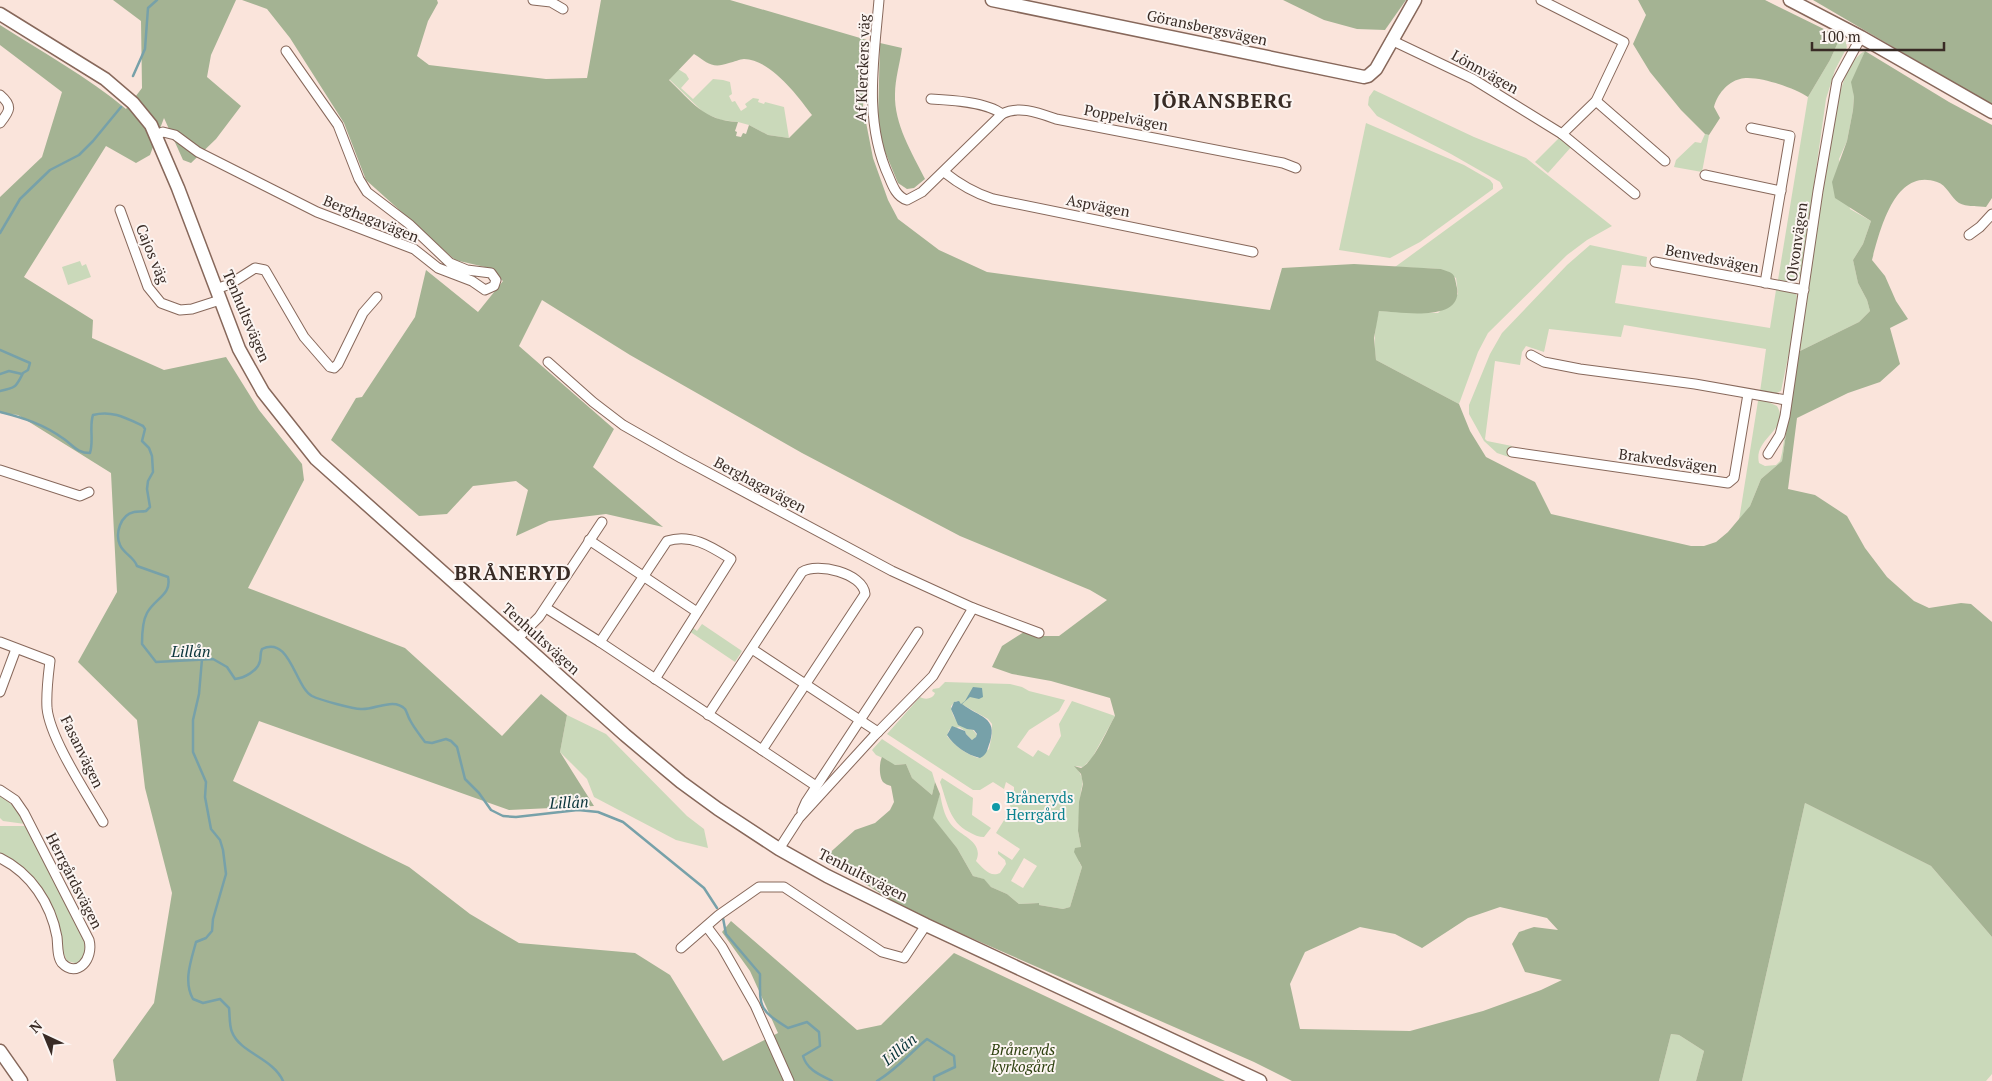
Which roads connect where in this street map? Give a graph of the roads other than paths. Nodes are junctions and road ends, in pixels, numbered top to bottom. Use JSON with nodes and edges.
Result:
{"nodes":[{"id":1,"x":533,"y":0,"type":"edge"},
{"id":2,"x":879,"y":0,"type":"edge"},
{"id":3,"x":992,"y":0,"type":"edge"},
{"id":4,"x":1415,"y":0,"type":"edge"},
{"id":5,"x":1541,"y":0,"type":"edge"},
{"id":6,"x":1790,"y":0,"type":"edge"},
{"id":7,"x":1030,"y":4,"type":"edge"},
{"id":8,"x":563,"y":8,"type":"dead end"},
{"id":9,"x":0,"y":14,"type":"edge"},
{"id":10,"x":1861,"y":37,"type":"junction"},
{"id":11,"x":1391,"y":40,"type":"junction"},
{"id":12,"x":286,"y":51,"type":"dead end"},
{"id":13,"x":0,"y":95,"type":"edge"},
{"id":14,"x":931,"y":99,"type":"dead end"},
{"id":15,"x":1596,"y":101,"type":"junction"},
{"id":16,"x":1992,"y":112,"type":"edge"},
{"id":17,"x":1002,"y":114,"type":"junction"},
{"id":18,"x":0,"y":123,"type":"edge"},
{"id":19,"x":1751,"y":128,"type":"dead end"},
{"id":20,"x":1562,"y":134,"type":"junction"},
{"id":21,"x":156,"y":135,"type":"junction"},
{"id":22,"x":1665,"y":161,"type":"dead end"},
{"id":23,"x":1296,"y":168,"type":"dead end"},
{"id":24,"x":944,"y":172,"type":"junction"},
{"id":25,"x":1705,"y":175,"type":"dead end"},
{"id":26,"x":1781,"y":191,"type":"junction"},
{"id":27,"x":1635,"y":194,"type":"dead end"},
{"id":28,"x":120,"y":210,"type":"dead end"},
{"id":29,"x":1992,"y":214,"type":"edge"},
{"id":30,"x":1969,"y":235,"type":"dead end"},
{"id":31,"x":1253,"y":252,"type":"dead end"},
{"id":32,"x":1655,"y":262,"type":"dead end"},
{"id":33,"x":1765,"y":283,"type":"junction"},
{"id":34,"x":1804,"y":290,"type":"junction"},
{"id":35,"x":218,"y":294,"type":"junction"},
{"id":36,"x":377,"y":297,"type":"dead end"},
{"id":37,"x":1531,"y":355,"type":"dead end"},
{"id":38,"x":548,"y":362,"type":"dead end"},
{"id":39,"x":1748,"y":394,"type":"junction"},
{"id":40,"x":1786,"y":400,"type":"junction"},
{"id":41,"x":1512,"y":452,"type":"dead end"},
{"id":42,"x":1768,"y":454,"type":"dead end"},
{"id":43,"x":0,"y":470,"type":"edge"},
{"id":44,"x":89,"y":492,"type":"dead end"},
{"id":45,"x":602,"y":522,"type":"dead end"},
{"id":46,"x":589,"y":540,"type":"junction"},
{"id":47,"x":643,"y":576,"type":"junction"},
{"id":48,"x":546,"y":608,"type":"junction"},
{"id":49,"x":974,"y":608,"type":"junction"},
{"id":50,"x":697,"y":612,"type":"junction"},
{"id":51,"x":918,"y":632,"type":"dead end"},
{"id":52,"x":1039,"y":633,"type":"dead end"},
{"id":53,"x":517,"y":639,"type":"junction"},
{"id":54,"x":0,"y":642,"type":"edge"},
{"id":55,"x":600,"y":642,"type":"junction"},
{"id":56,"x":16,"y":648,"type":"junction"},
{"id":57,"x":752,"y":649,"type":"junction"},
{"id":58,"x":655,"y":679,"type":"junction"},
{"id":59,"x":806,"y":686,"type":"junction"},
{"id":60,"x":0,"y":692,"type":"edge"},
{"id":61,"x":708,"y":715,"type":"junction"},
{"id":62,"x":860,"y":720,"type":"junction"},
{"id":63,"x":878,"y":732,"type":"junction"},
{"id":64,"x":762,"y":750,"type":"junction"},
{"id":65,"x":816,"y":786,"type":"junction"},
{"id":66,"x":0,"y":790,"type":"edge"},
{"id":67,"x":799,"y":818,"type":"junction"},
{"id":68,"x":103,"y":822,"type":"dead end"},
{"id":69,"x":779,"y":848,"type":"junction"},
{"id":70,"x":0,"y":858,"type":"edge"},
{"id":71,"x":926,"y":924,"type":"junction"},
{"id":72,"x":707,"y":927,"type":"junction"},
{"id":73,"x":681,"y":948,"type":"dead end"},
{"id":74,"x":0,"y":1051,"type":"edge"},
{"id":75,"x":21,"y":1081,"type":"edge"},
{"id":76,"x":789,"y":1081,"type":"edge"},
{"id":77,"x":1260,"y":1081,"type":"edge"}],
"edges":[{"from":1,"to":8,"type":"street"},
{"from":2,"to":24,"type":"street","name":"Af Klerckers väg"},
{"from":3,"to":7,"type":"street","name":"Göransbergsvägen"},
{"from":4,"to":11,"type":"street"},
{"from":5,"to":15,"type":"street"},
{"from":6,"to":10,"type":"street"},
{"from":7,"to":11,"type":"street","name":"Göransbergsvägen"},
{"from":9,"to":21,"type":"street","name":"Tenhultsvägen"},
{"from":10,"to":16,"type":"street"},
{"from":10,"to":34,"type":"street","name":"Olvonvägen"},
{"from":11,"to":20,"type":"street","name":"Lönnvägen"},
{"from":12,"to":21,"type":"street","name":"Berghagavägen"},
{"from":13,"to":18,"type":"street"},
{"from":14,"to":17,"type":"street"},
{"from":15,"to":20,"type":"street"},
{"from":15,"to":22,"type":"street"},
{"from":17,"to":23,"type":"street","name":"Poppelvägen"},
{"from":17,"to":24,"type":"street"},
{"from":19,"to":26,"type":"street","name":"Benvedsvägen"},
{"from":20,"to":27,"type":"street","name":"Lönnvägen"},
{"from":21,"to":35,"type":"street","name":"Tenhultsvägen"},
{"from":24,"to":31,"type":"street","name":"Aspvägen"},
{"from":25,"to":26,"type":"street"},
{"from":26,"to":33,"type":"street","name":"Benvedsvägen"},
{"from":28,"to":35,"type":"street","name":"Cajos väg"},
{"from":29,"to":30,"type":"street"},
{"from":32,"to":33,"type":"street","name":"Benvedsvägen"},
{"from":33,"to":34,"type":"street","name":"Benvedsvägen"},
{"from":34,"to":40,"type":"street","name":"Olvonvägen"},
{"from":35,"to":36,"type":"street","name":"Cajos väg"},
{"from":35,"to":53,"type":"street","name":"Tenhultsvägen"},
{"from":37,"to":39,"type":"street"},
{"from":38,"to":49,"type":"street","name":"Berghagavägen"},
{"from":39,"to":40,"type":"street"},
{"from":39,"to":41,"type":"street","name":"Brakvedsvägen"},
{"from":40,"to":42,"type":"street","name":"Olvonvägen"},
{"from":43,"to":44,"type":"street"},
{"from":45,"to":46,"type":"street"},
{"from":46,"to":47,"type":"street"},
{"from":46,"to":48,"type":"street"},
{"from":47,"to":50,"type":"street"},
{"from":47,"to":50,"type":"street"},
{"from":47,"to":55,"type":"street"},
{"from":48,"to":53,"type":"street"},
{"from":48,"to":55,"type":"street"},
{"from":49,"to":52,"type":"street","name":"Berghagavägen"},
{"from":49,"to":63,"type":"street"},
{"from":50,"to":58,"type":"street"},
{"from":51,"to":62,"type":"street"},
{"from":53,"to":69,"type":"street","name":"Tenhultsvägen"},
{"from":54,"to":56,"type":"street"},
{"from":55,"to":58,"type":"street"},
{"from":56,"to":60,"type":"street"},
{"from":56,"to":68,"type":"street","name":"Fasanvägen"},
{"from":57,"to":59,"type":"street"},
{"from":57,"to":59,"type":"street"},
{"from":57,"to":61,"type":"street"},
{"from":58,"to":61,"type":"street"},
{"from":59,"to":62,"type":"street"},
{"from":59,"to":64,"type":"street"},
{"from":61,"to":64,"type":"street"},
{"from":62,"to":63,"type":"street"},
{"from":62,"to":65,"type":"street"},
{"from":63,"to":67,"type":"street"},
{"from":64,"to":65,"type":"street"},
{"from":65,"to":67,"type":"street"},
{"from":66,"to":70,"type":"street","name":"Herrgårdsvägen"},
{"from":67,"to":69,"type":"street"},
{"from":69,"to":71,"type":"street","name":"Tenhultsvägen"},
{"from":71,"to":72,"type":"street"},
{"from":71,"to":77,"type":"street","name":"Tenhultsvägen"},
{"from":72,"to":73,"type":"street"},
{"from":72,"to":76,"type":"street"},
{"from":74,"to":75,"type":"street"}]}
